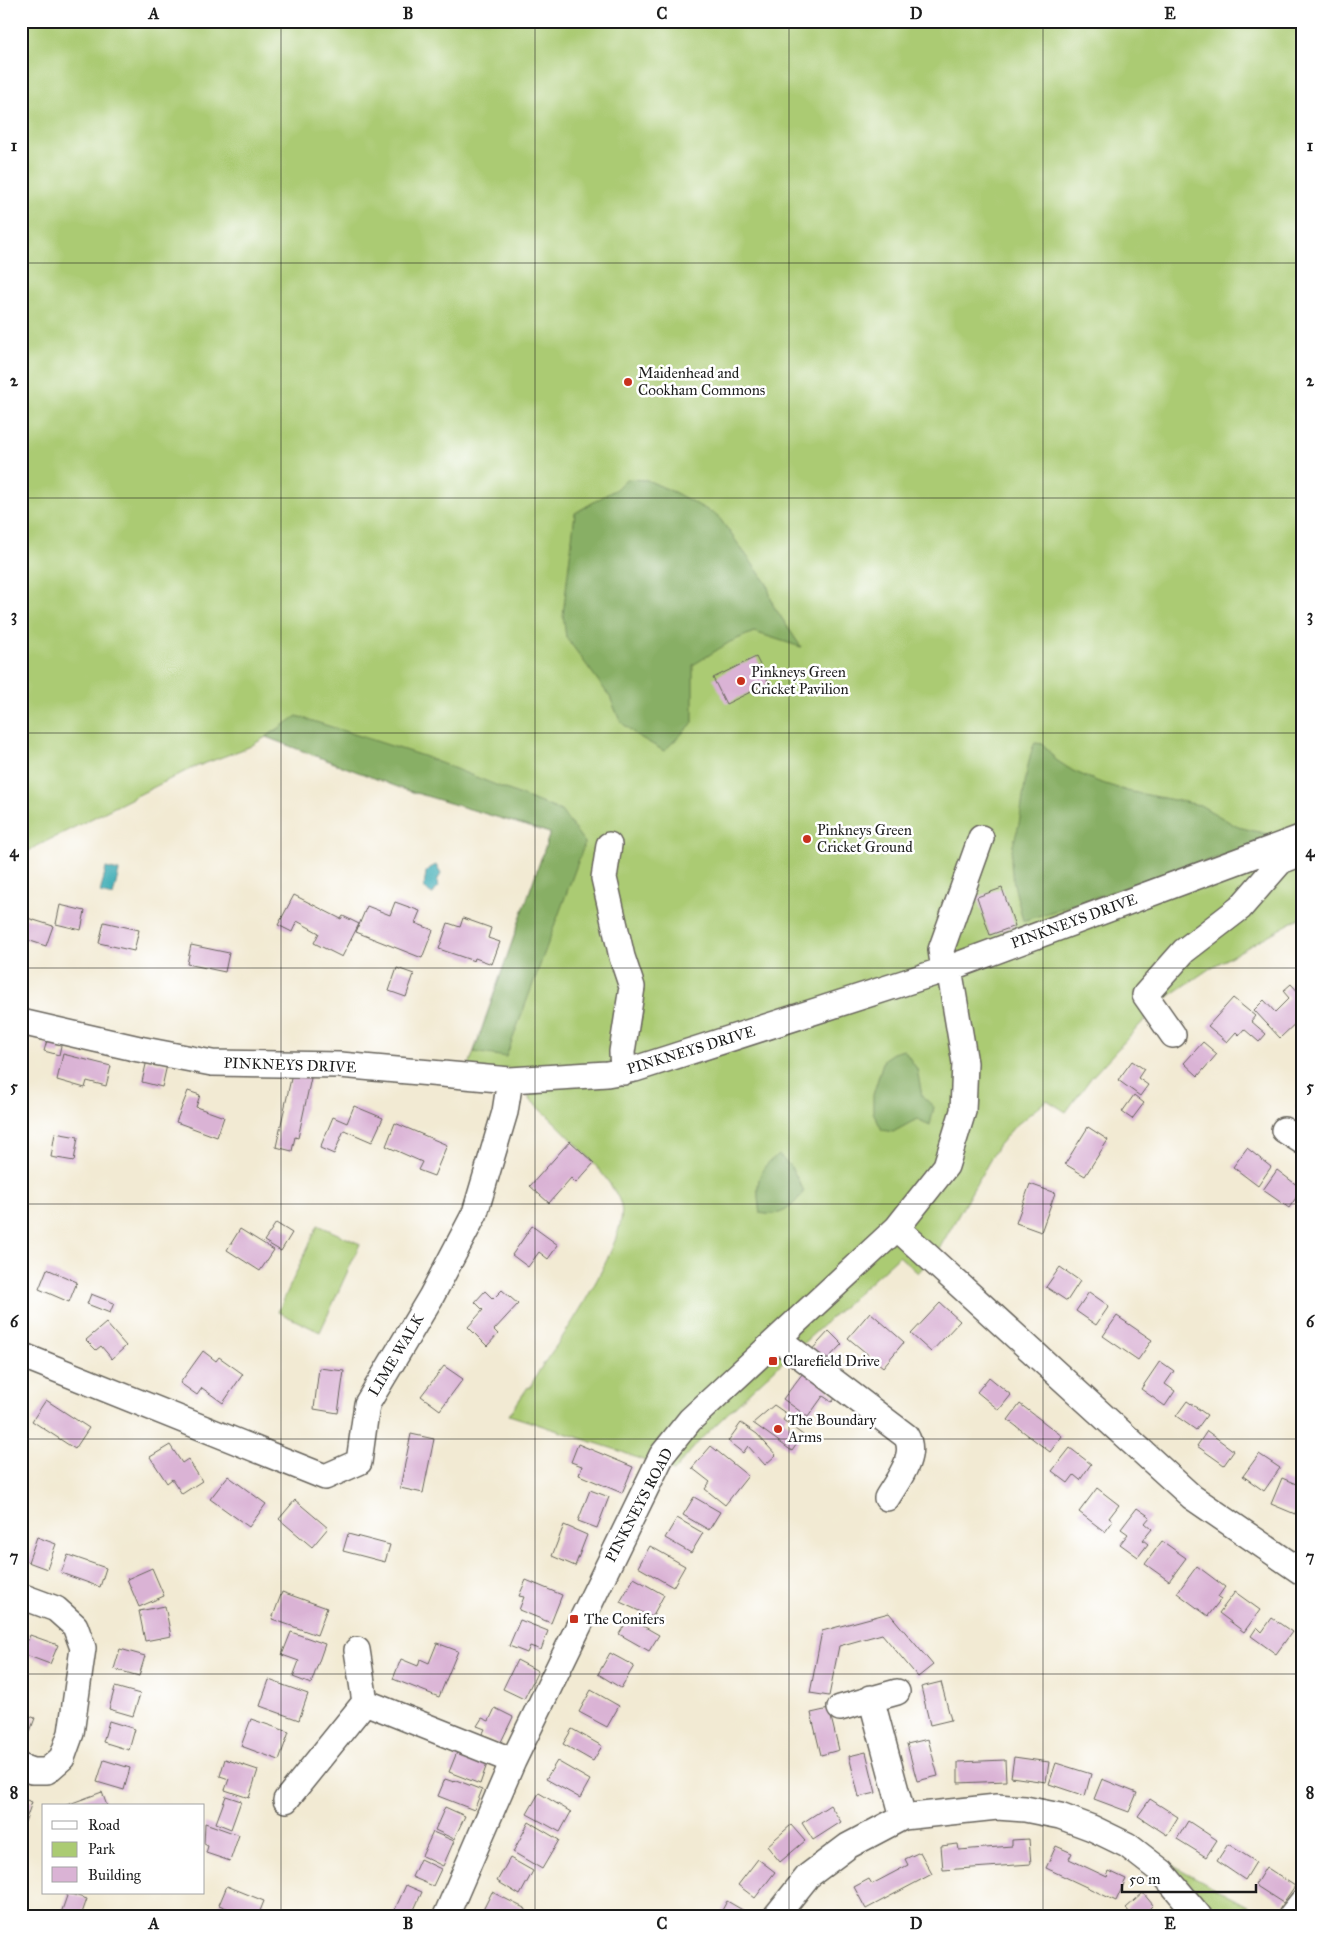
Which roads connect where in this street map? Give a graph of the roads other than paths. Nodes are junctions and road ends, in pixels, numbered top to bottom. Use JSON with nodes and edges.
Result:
{"nodes":[{"id":1,"x":982,"y":838,"type":"dead end"},
{"id":2,"x":1297,"y":839,"type":"edge"},
{"id":3,"x":609,"y":845,"type":"dead end"},
{"id":4,"x":947,"y":969,"type":"junction"},
{"id":5,"x":21,"y":1022,"type":"edge"},
{"id":6,"x":1173,"y":1035,"type":"dead end"},
{"id":7,"x":623,"y":1072,"type":"junction"},
{"id":8,"x":510,"y":1080,"type":"junction"},
{"id":9,"x":897,"y":1228,"type":"junction"},
{"id":10,"x":778,"y":1339,"type":"junction"},
{"id":11,"x":21,"y":1355,"type":"edge"},
{"id":12,"x":887,"y":1498,"type":"dead end"},
{"id":13,"x":1303,"y":1574,"type":"edge"},
{"id":14,"x":21,"y":1596,"type":"edge"},
{"id":15,"x":358,"y":1650,"type":"dead end"},
{"id":16,"x":898,"y":1692,"type":"dead end"},
{"id":17,"x":872,"y":1698,"type":"junction"},
{"id":18,"x":365,"y":1702,"type":"junction"},
{"id":19,"x":840,"y":1708,"type":"dead end"},
{"id":20,"x":514,"y":1761,"type":"junction"},
{"id":21,"x":21,"y":1767,"type":"edge"},
{"id":22,"x":286,"y":1800,"type":"dead end"},
{"id":23,"x":903,"y":1817,"type":"junction"},
{"id":24,"x":1303,"y":1901,"type":"edge"},
{"id":25,"x":446,"y":1916,"type":"edge"},
{"id":26,"x":776,"y":1916,"type":"edge"},
{"id":27,"x":1198,"y":1916,"type":"edge"},
{"id":28,"x":1290,"y":1916,"type":"edge"}],
"edges":[{"from":1,"to":4,"type":"street","name":"PINKNEYS ROAD"},
{"from":2,"to":4,"type":"street","name":"PINKNEYS DRIVE"},
{"from":2,"to":6,"type":"street"},
{"from":3,"to":7,"type":"street"},
{"from":4,"to":7,"type":"street","name":"PINKNEYS DRIVE"},
{"from":4,"to":9,"type":"street","name":"PINKNEYS ROAD"},
{"from":5,"to":8,"type":"street","name":"PINKNEYS DRIVE"},
{"from":7,"to":8,"type":"street","name":"PINKNEYS DRIVE"},
{"from":8,"to":11,"type":"street","name":"LIME WALK"},
{"from":9,"to":10,"type":"street","name":"PINKNEYS ROAD"},
{"from":9,"to":13,"type":"street"},
{"from":10,"to":12,"type":"street"},
{"from":10,"to":20,"type":"street","name":"PINKNEYS ROAD"},
{"from":14,"to":21,"type":"street"},
{"from":15,"to":18,"type":"street"},
{"from":16,"to":17,"type":"street"},
{"from":17,"to":19,"type":"street"},
{"from":17,"to":23,"type":"street"},
{"from":18,"to":20,"type":"street"},
{"from":18,"to":22,"type":"street"},
{"from":20,"to":25,"type":"street","name":"PINKNEYS ROAD"},
{"from":23,"to":26,"type":"street"},
{"from":23,"to":27,"type":"street"},
{"from":24,"to":28,"type":"street"}]}
